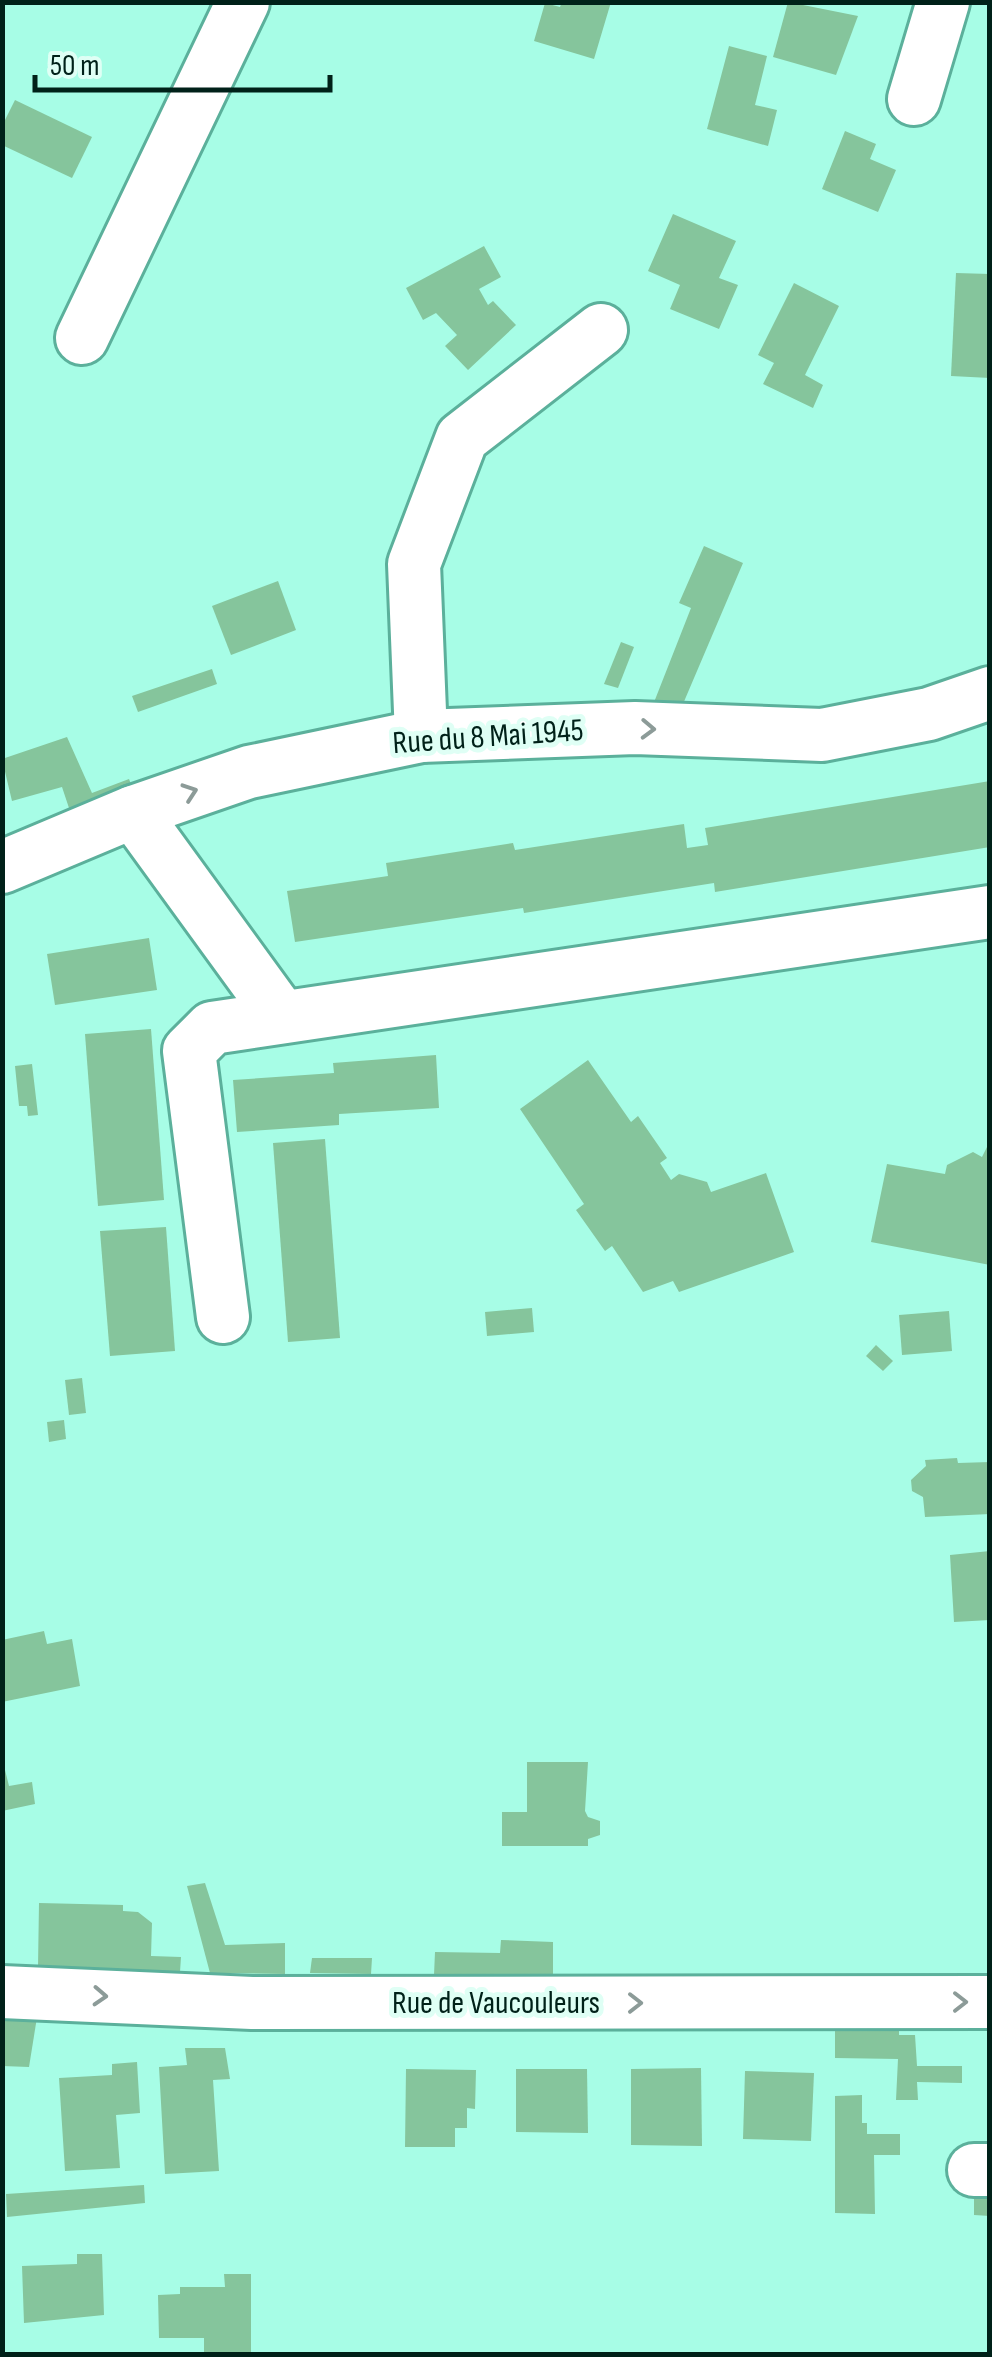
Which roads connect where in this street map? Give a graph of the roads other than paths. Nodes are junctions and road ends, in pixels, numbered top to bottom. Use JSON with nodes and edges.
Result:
{"nodes":[{"id":1,"x":243,"y":2,"type":"edge"},
{"id":2,"x":943,"y":2,"type":"edge"},
{"id":3,"x":914,"y":99,"type":"dead end"},
{"id":4,"x":601,"y":330,"type":"dead end"},
{"id":5,"x":82,"y":338,"type":"dead end"},
{"id":6,"x":990,"y":693,"type":"edge"},
{"id":7,"x":421,"y":736,"type":"junction"},
{"id":8,"x":133,"y":812,"type":"junction"},
{"id":9,"x":2,"y":867,"type":"edge"},
{"id":10,"x":990,"y":912,"type":"edge"},
{"id":11,"x":282,"y":1017,"type":"junction"},
{"id":12,"x":223,"y":1316,"type":"dead end"},
{"id":13,"x":2,"y":1992,"type":"edge"},
{"id":14,"x":990,"y":2002,"type":"edge"}],
"edges":[{"from":1,"to":5,"type":"street"},
{"from":2,"to":3,"type":"street"},
{"from":4,"to":7,"type":"street"},
{"from":7,"to":6,"type":"street","name":"Rue du 8 Mai 1945","one_way":true},
{"from":8,"to":7,"type":"street","name":"Rue du 8 Mai 1945","one_way":true},
{"from":8,"to":9,"type":"street","name":"Rue du 8 Mai 1945"},
{"from":8,"to":11,"type":"street"},
{"from":10,"to":11,"type":"street"},
{"from":11,"to":12,"type":"street"},
{"from":13,"to":14,"type":"street","name":"Rue de Vaucouleurs","one_way":true}]}
